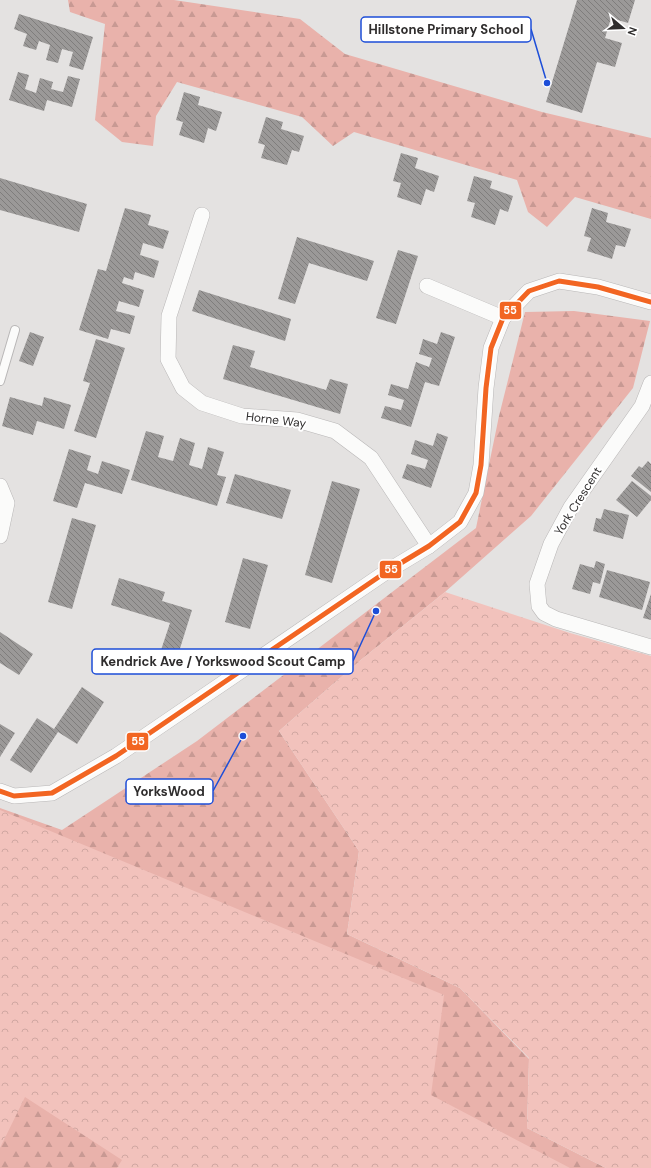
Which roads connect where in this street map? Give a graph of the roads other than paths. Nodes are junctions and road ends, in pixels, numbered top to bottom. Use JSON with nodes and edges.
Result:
{"nodes":[{"id":1,"x":202,"y":215,"type":"dead end"},
{"id":2,"x":428,"y":286,"type":"dead end"},
{"id":3,"x":651,"y":302,"type":"edge"},
{"id":4,"x":503,"y":318,"type":"junction"},
{"id":5,"x":15,"y":330,"type":"dead end"},
{"id":6,"x":0,"y":381,"type":"edge"},
{"id":7,"x":651,"y":383,"type":"edge"},
{"id":8,"x":0,"y":486,"type":"edge"},
{"id":9,"x":0,"y":536,"type":"edge"},
{"id":10,"x":429,"y":546,"type":"junction"},
{"id":11,"x":651,"y":647,"type":"edge"},
{"id":12,"x":0,"y":791,"type":"edge"}],
"edges":[{"from":1,"to":10,"type":"street","name":"Horne Way"},
{"from":2,"to":4,"type":"street"},
{"from":3,"to":4,"type":"street"},
{"from":4,"to":10,"type":"street"},
{"from":5,"to":6,"type":"lane"},
{"from":7,"to":11,"type":"street","name":"York Crescent"},
{"from":8,"to":9,"type":"street"},
{"from":10,"to":12,"type":"street"}]}
